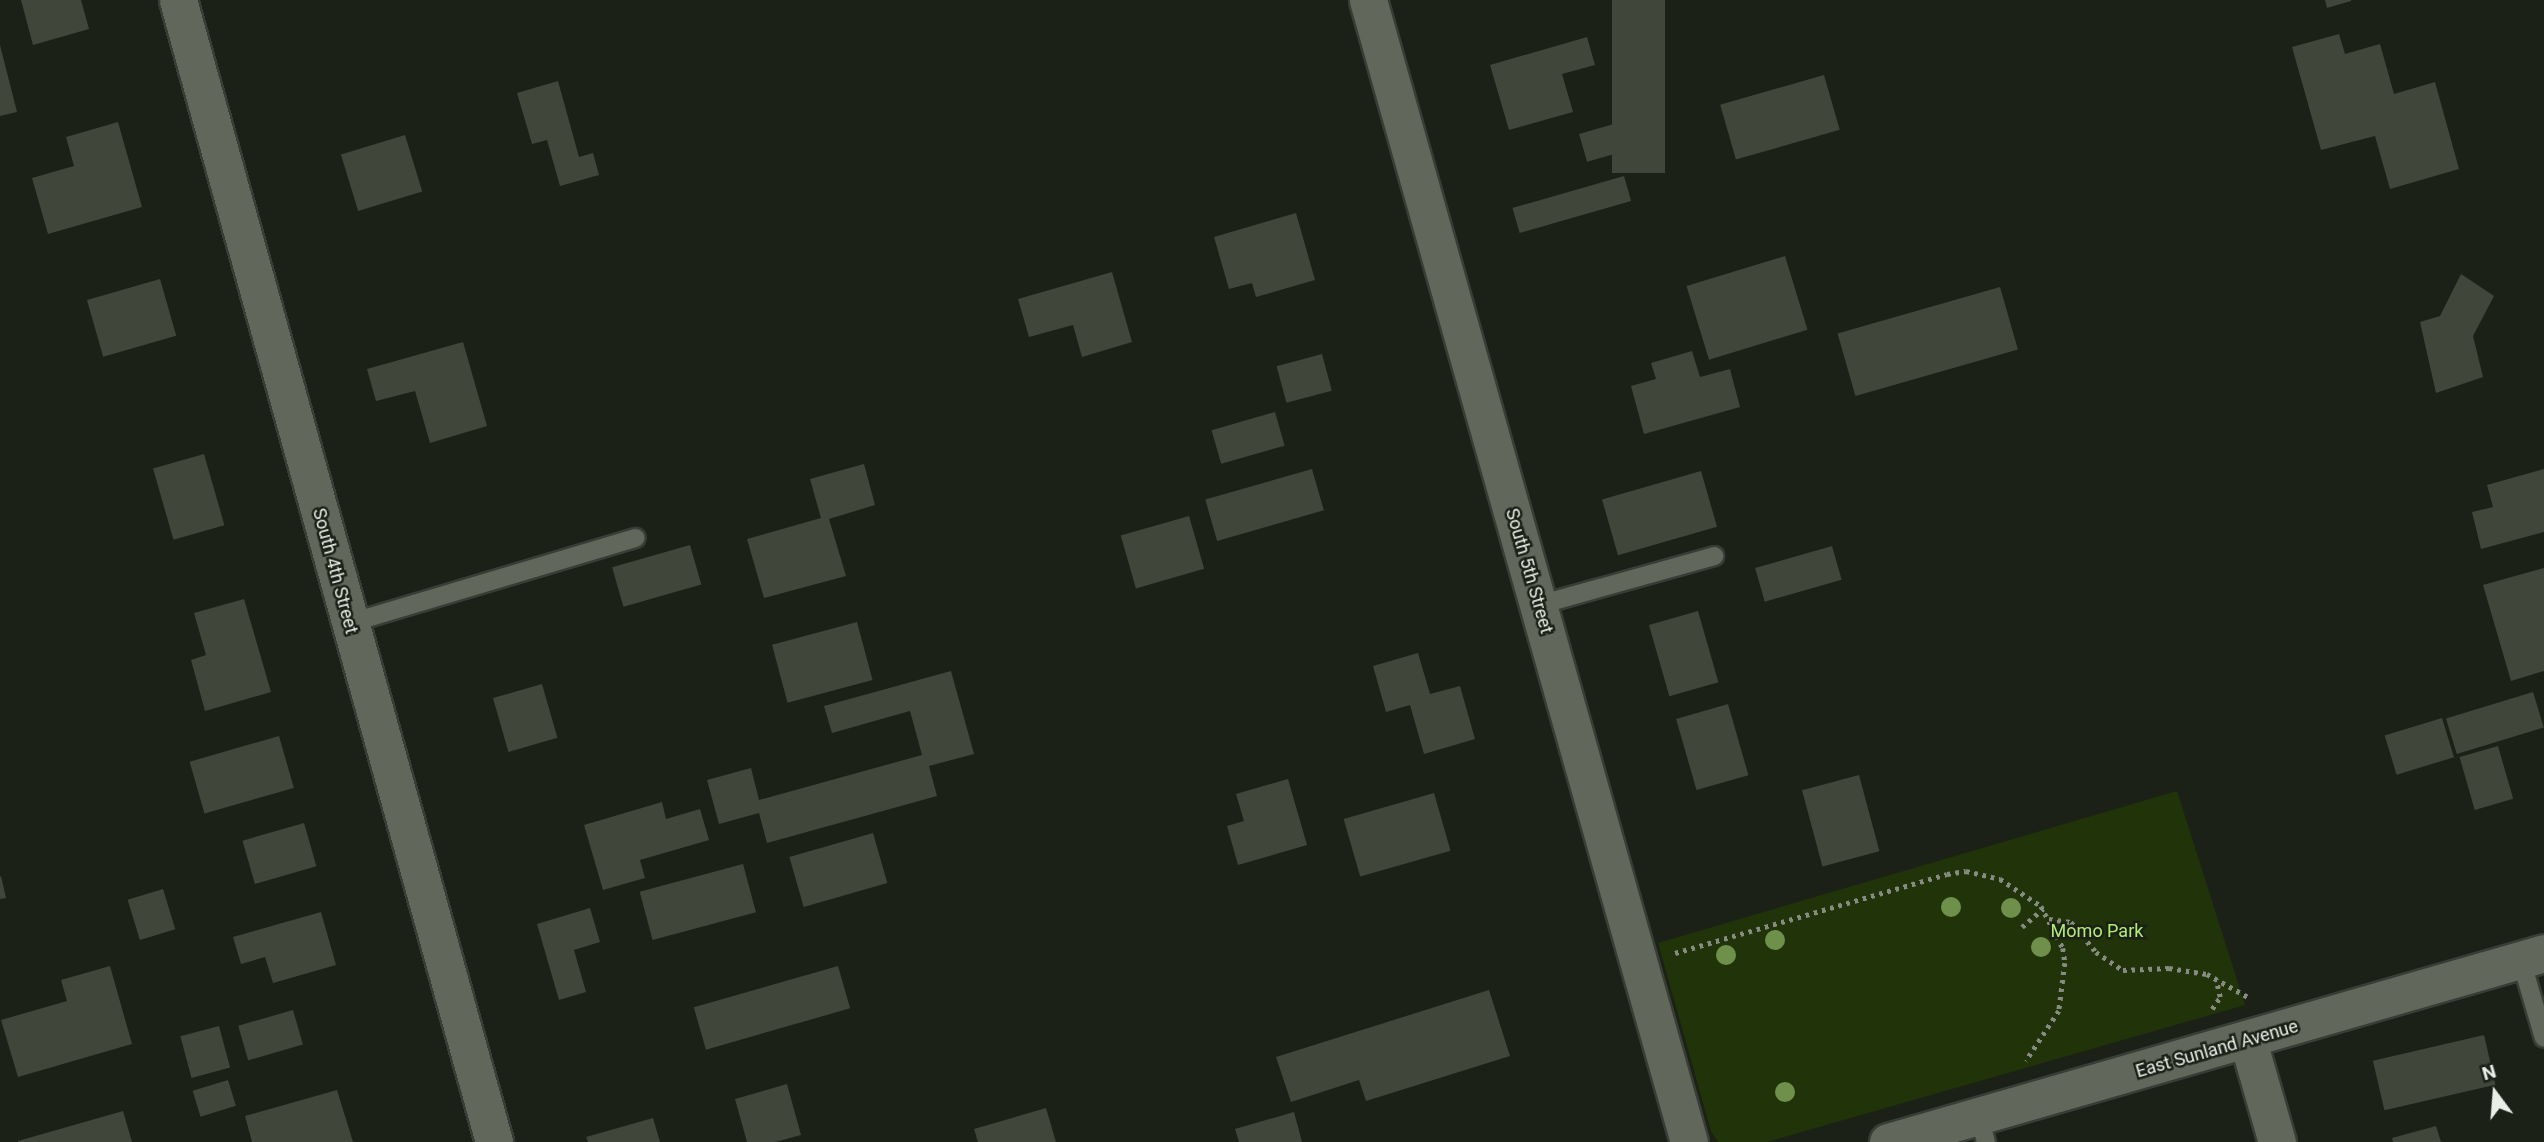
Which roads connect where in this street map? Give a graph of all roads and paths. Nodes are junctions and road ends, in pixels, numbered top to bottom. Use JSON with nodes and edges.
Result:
{"nodes":[{"id":1,"x":178,"y":0,"type":"edge"},
{"id":2,"x":1368,"y":0,"type":"edge"},
{"id":3,"x":636,"y":538,"type":"dead end"},
{"id":4,"x":1714,"y":556,"type":"dead end"},
{"id":5,"x":1539,"y":605,"type":"junction"},
{"id":6,"x":349,"y":623,"type":"junction"},
{"id":7,"x":2043,"y":909,"type":"junction"},
{"id":8,"x":2049,"y":919,"type":"junction"},
{"id":9,"x":2022,"y":927,"type":"dead end"},
{"id":10,"x":1668,"y":955,"type":"dead end"},
{"id":11,"x":2533,"y":956,"type":"edge"},
{"id":12,"x":2216,"y":978,"type":"junction"},
{"id":13,"x":2250,"y":998,"type":"dead end"},
{"id":14,"x":2212,"y":1009,"type":"dead end"},
{"id":15,"x":2544,"y":1038,"type":"edge"},
{"id":16,"x":2248,"y":1041,"type":"junction"},
{"id":17,"x":2023,"y":1064,"type":"dead end"},
{"id":18,"x":1982,"y":1129,"type":"edge"},
{"id":19,"x":494,"y":1142,"type":"edge"},
{"id":20,"x":1689,"y":1142,"type":"edge"},
{"id":21,"x":1888,"y":1142,"type":"edge"},
{"id":22,"x":2277,"y":1142,"type":"edge"}],
"edges":[{"from":1,"to":6,"type":"street","name":"South 4th Street"},
{"from":2,"to":5,"type":"street","name":"South 5th Street"},
{"from":3,"to":6,"type":"lane"},
{"from":4,"to":5,"type":"lane"},
{"from":5,"to":20,"type":"street","name":"South 5th Street"},
{"from":6,"to":19,"type":"street","name":"South 4th Street"},
{"from":7,"to":8,"type":"path"},
{"from":7,"to":9,"type":"path"},
{"from":7,"to":10,"type":"path"},
{"from":8,"to":12,"type":"path"},
{"from":8,"to":17,"type":"path"},
{"from":11,"to":15,"type":"lane"},
{"from":11,"to":16,"type":"street","name":"East Sunland Avenue"},
{"from":12,"to":13,"type":"path"},
{"from":12,"to":14,"type":"path"},
{"from":16,"to":18,"type":"street","name":"East Sunland Avenue"},
{"from":16,"to":22,"type":"street"},
{"from":18,"to":21,"type":"street","name":"East Sunland Avenue"}]}
